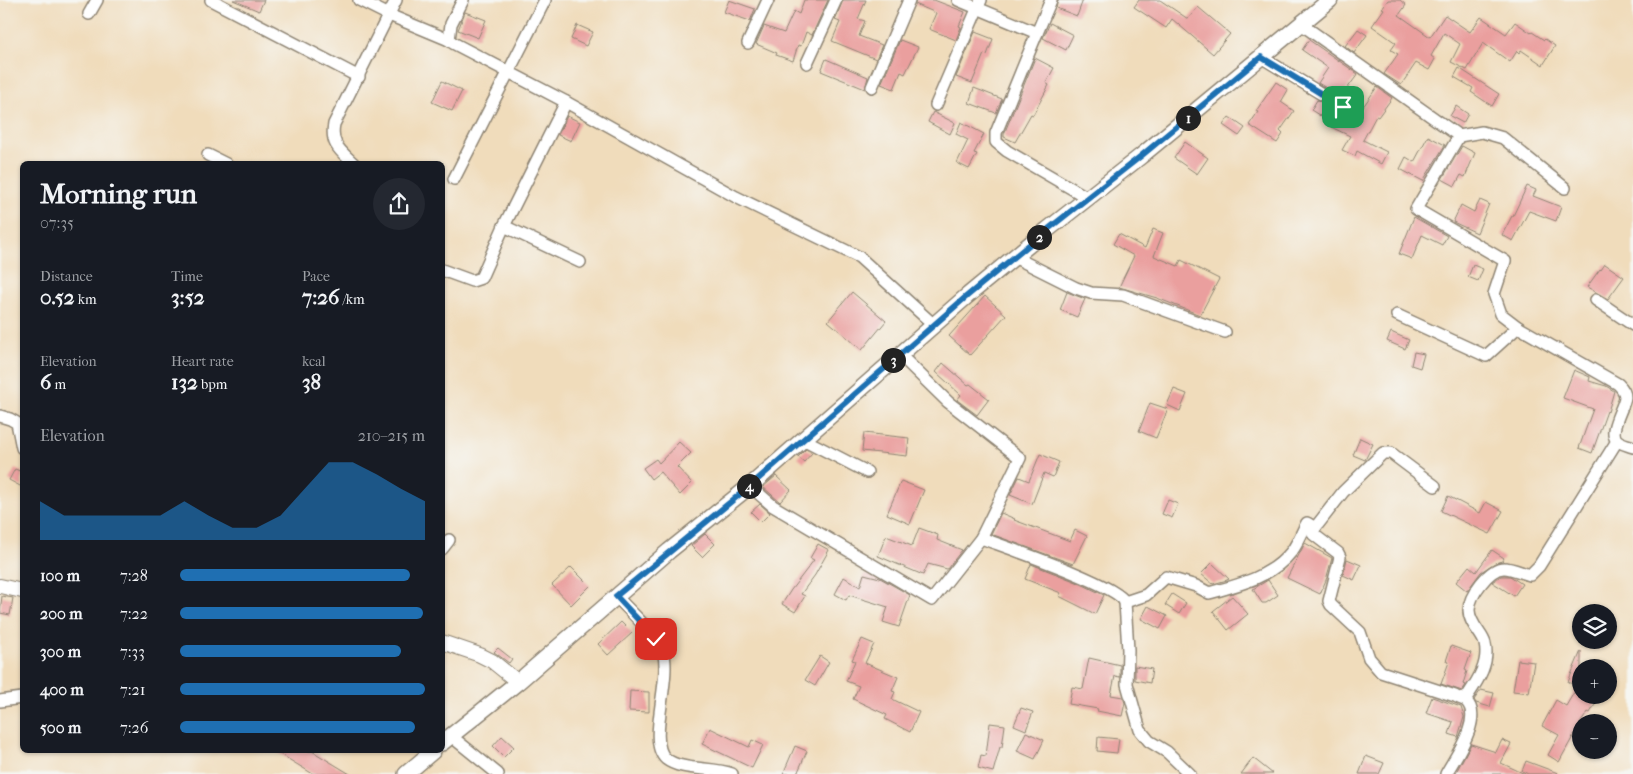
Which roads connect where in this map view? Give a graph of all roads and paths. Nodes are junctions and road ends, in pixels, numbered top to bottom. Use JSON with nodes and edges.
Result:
{"nodes":[{"id":1,"x":96,"y":0,"type":"edge"},
{"id":2,"x":211,"y":0,"type":"edge"},
{"id":3,"x":359,"y":0,"type":"edge"},
{"id":4,"x":396,"y":0,"type":"edge"},
{"id":5,"x":464,"y":0,"type":"edge"},
{"id":6,"x":545,"y":0,"type":"edge"},
{"id":7,"x":768,"y":0,"type":"edge"},
{"id":8,"x":836,"y":0,"type":"edge"},
{"id":9,"x":909,"y":0,"type":"edge"},
{"id":10,"x":958,"y":0,"type":"edge"},
{"id":11,"x":1051,"y":0,"type":"edge"},
{"id":12,"x":1330,"y":0,"type":"edge"},
{"id":13,"x":979,"y":4,"type":"edge"},
{"id":14,"x":89,"y":14,"type":"dead end"},
{"id":15,"x":389,"y":16,"type":"junction"},
{"id":16,"x":1301,"y":24,"type":"junction"},
{"id":17,"x":1037,"y":33,"type":"junction"},
{"id":18,"x":449,"y":40,"type":"junction"},
{"id":19,"x":748,"y":43,"type":"dead end"},
{"id":20,"x":1261,"y":57,"type":"junction"},
{"id":21,"x":807,"y":63,"type":"dead end"},
{"id":22,"x":507,"y":73,"type":"junction"},
{"id":23,"x":358,"y":77,"type":"junction"},
{"id":24,"x":872,"y":87,"type":"dead end"},
{"id":25,"x":566,"y":102,"type":"junction"},
{"id":26,"x":936,"y":105,"type":"dead end"},
{"id":27,"x":1343,"y":107,"type":"dead end"},
{"id":28,"x":1459,"y":136,"type":"junction"},
{"id":29,"x":208,"y":155,"type":"dead end"},
{"id":30,"x":220,"y":161,"type":"edge"},
{"id":31,"x":351,"y":161,"type":"edge"},
{"id":32,"x":454,"y":179,"type":"dead end"},
{"id":33,"x":1565,"y":188,"type":"dead end"},
{"id":34,"x":1088,"y":198,"type":"junction"},
{"id":35,"x":504,"y":226,"type":"junction"},
{"id":36,"x":1014,"y":257,"type":"junction"},
{"id":37,"x":580,"y":262,"type":"dead end"},
{"id":38,"x":445,"y":271,"type":"edge"},
{"id":39,"x":1596,"y":300,"type":"dead end"},
{"id":40,"x":1398,"y":315,"type":"dead end"},
{"id":41,"x":934,"y":325,"type":"junction"},
{"id":42,"x":1633,"y":325,"type":"edge"},
{"id":43,"x":1518,"y":327,"type":"junction"},
{"id":44,"x":1225,"y":332,"type":"dead end"},
{"id":45,"x":899,"y":354,"type":"junction"},
{"id":46,"x":1633,"y":386,"type":"edge"},
{"id":47,"x":1625,"y":397,"type":"junction"},
{"id":48,"x":0,"y":416,"type":"edge"},
{"id":49,"x":20,"y":438,"type":"edge"},
{"id":50,"x":803,"y":439,"type":"junction"},
{"id":51,"x":1617,"y":441,"type":"junction"},
{"id":52,"x":1633,"y":447,"type":"edge"},
{"id":53,"x":867,"y":472,"type":"dead end"},
{"id":54,"x":750,"y":486,"type":"junction"},
{"id":55,"x":1435,"y":486,"type":"dead end"},
{"id":56,"x":1315,"y":528,"type":"junction"},
{"id":57,"x":981,"y":538,"type":"junction"},
{"id":58,"x":0,"y":586,"type":"edge"},
{"id":59,"x":20,"y":591,"type":"edge"},
{"id":60,"x":616,"y":596,"type":"junction"},
{"id":61,"x":1125,"y":602,"type":"junction"},
{"id":62,"x":445,"y":643,"type":"edge"},
{"id":63,"x":518,"y":682,"type":"junction"},
{"id":64,"x":20,"y":698,"type":"edge"},
{"id":65,"x":1465,"y":700,"type":"junction"},
{"id":66,"x":0,"y":701,"type":"edge"},
{"id":67,"x":447,"y":739,"type":"edge"},
{"id":68,"x":431,"y":753,"type":"edge"},
{"id":69,"x":406,"y":774,"type":"edge"},
{"id":70,"x":498,"y":774,"type":"edge"},
{"id":71,"x":732,"y":774,"type":"edge"},
{"id":72,"x":1190,"y":774,"type":"edge"},
{"id":73,"x":1446,"y":774,"type":"edge"}],
"edges":[{"from":1,"to":14,"type":"street"},
{"from":2,"to":23,"type":"street"},
{"from":3,"to":15,"type":"street"},
{"from":4,"to":15,"type":"street"},
{"from":5,"to":18,"type":"street"},
{"from":6,"to":22,"type":"street"},
{"from":7,"to":19,"type":"street"},
{"from":8,"to":21,"type":"street"},
{"from":9,"to":24,"type":"street"},
{"from":10,"to":13,"type":"street"},
{"from":11,"to":17,"type":"street"},
{"from":12,"to":16,"type":"main road"},
{"from":13,"to":17,"type":"street"},
{"from":13,"to":26,"type":"street"},
{"from":15,"to":18,"type":"street"},
{"from":15,"to":23,"type":"street"},
{"from":16,"to":20,"type":"main road"},
{"from":16,"to":28,"type":"street"},
{"from":17,"to":34,"type":"street"},
{"from":18,"to":22,"type":"street"},
{"from":20,"to":27,"type":"street"},
{"from":20,"to":34,"type":"main road"},
{"from":22,"to":25,"type":"street"},
{"from":22,"to":32,"type":"street"},
{"from":23,"to":31,"type":"street"},
{"from":25,"to":35,"type":"street"},
{"from":25,"to":41,"type":"street"},
{"from":28,"to":33,"type":"street"},
{"from":28,"to":43,"type":"street"},
{"from":29,"to":30,"type":"street"},
{"from":34,"to":36,"type":"main road"},
{"from":35,"to":37,"type":"street"},
{"from":35,"to":38,"type":"street"},
{"from":36,"to":41,"type":"main road"},
{"from":36,"to":44,"type":"street"},
{"from":39,"to":42,"type":"street"},
{"from":40,"to":43,"type":"street"},
{"from":41,"to":45,"type":"main road"},
{"from":43,"to":47,"type":"street"},
{"from":45,"to":50,"type":"main road"},
{"from":45,"to":57,"type":"street"},
{"from":46,"to":47,"type":"street"},
{"from":47,"to":51,"type":"street"},
{"from":48,"to":49,"type":"street"},
{"from":50,"to":53,"type":"street"},
{"from":50,"to":54,"type":"main road"},
{"from":51,"to":52,"type":"street"},
{"from":51,"to":65,"type":"street"},
{"from":54,"to":57,"type":"street"},
{"from":54,"to":60,"type":"main road"},
{"from":55,"to":56,"type":"street"},
{"from":56,"to":61,"type":"street"},
{"from":56,"to":65,"type":"street"},
{"from":57,"to":61,"type":"street"},
{"from":58,"to":59,"type":"street"},
{"from":60,"to":63,"type":"main road"},
{"from":60,"to":71,"type":"street"},
{"from":61,"to":72,"type":"street"},
{"from":62,"to":63,"type":"street"},
{"from":63,"to":67,"type":"main road"},
{"from":64,"to":66,"type":"street"},
{"from":65,"to":73,"type":"street"},
{"from":67,"to":70,"type":"street"},
{"from":68,"to":69,"type":"main road"}]}
